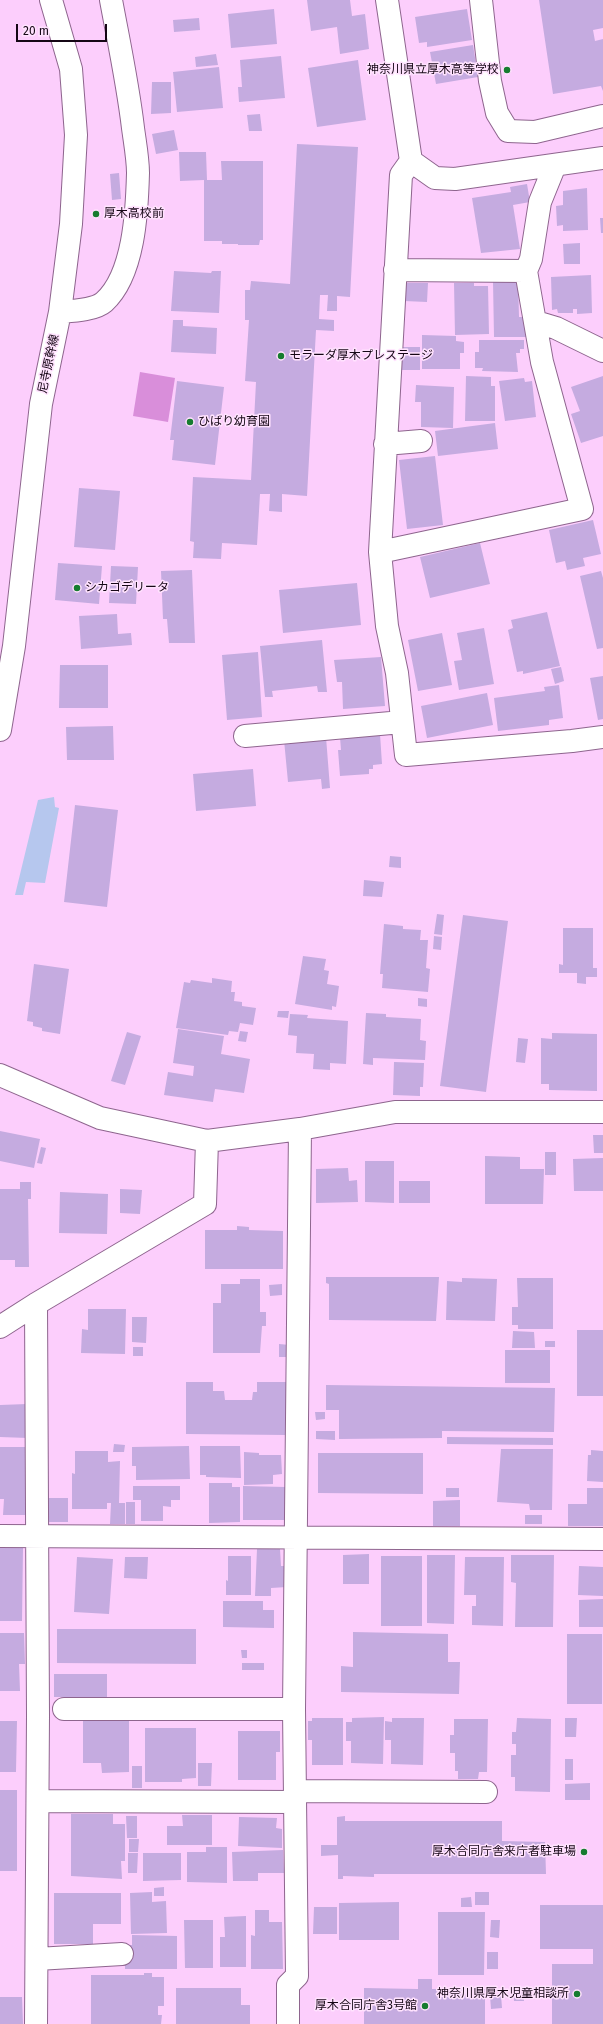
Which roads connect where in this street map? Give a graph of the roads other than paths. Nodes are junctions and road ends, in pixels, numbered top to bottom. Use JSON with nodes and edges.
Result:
{"nodes":[{"id":1,"x":51,"y":0,"type":"edge"},
{"id":2,"x":111,"y":0,"type":"edge"},
{"id":3,"x":387,"y":0,"type":"edge"},
{"id":4,"x":481,"y":0,"type":"edge"},
{"id":5,"x":603,"y":116,"type":"edge"},
{"id":6,"x":603,"y":158,"type":"edge"},
{"id":7,"x":411,"y":161,"type":"junction"},
{"id":8,"x":555,"y":165,"type":"junction"},
{"id":9,"x":394,"y":270,"type":"junction"},
{"id":10,"x":526,"y":271,"type":"junction"},
{"id":11,"x":60,"y":312,"type":"junction"},
{"id":12,"x":536,"y":322,"type":"junction"},
{"id":13,"x":603,"y":351,"type":"edge"},
{"id":14,"x":421,"y":441,"type":"dead end"},
{"id":15,"x":386,"y":444,"type":"junction"},
{"id":16,"x":380,"y":552,"type":"junction"},
{"id":17,"x":402,"y":722,"type":"junction"},
{"id":18,"x":0,"y":730,"type":"edge"},
{"id":19,"x":245,"y":736,"type":"dead end"},
{"id":20,"x":603,"y":737,"type":"edge"},
{"id":21,"x":0,"y":1075,"type":"edge"},
{"id":22,"x":603,"y":1112,"type":"edge"},
{"id":23,"x":300,"y":1129,"type":"junction"},
{"id":24,"x":207,"y":1141,"type":"junction"},
{"id":25,"x":36,"y":1304,"type":"junction"},
{"id":26,"x":0,"y":1327,"type":"edge"},
{"id":27,"x":0,"y":1536,"type":"edge"},
{"id":28,"x":38,"y":1537,"type":"junction"},
{"id":29,"x":296,"y":1538,"type":"junction"},
{"id":30,"x":603,"y":1539,"type":"edge"},
{"id":31,"x":64,"y":1709,"type":"dead end"},
{"id":32,"x":294,"y":1709,"type":"junction"},
{"id":33,"x":486,"y":1792,"type":"dead end"},
{"id":34,"x":295,"y":1796,"type":"junction"},
{"id":35,"x":38,"y":1801,"type":"junction"},
{"id":36,"x":122,"y":1954,"type":"dead end"},
{"id":37,"x":37,"y":1959,"type":"junction"},
{"id":38,"x":36,"y":2024,"type":"edge"},
{"id":39,"x":288,"y":2024,"type":"edge"}],
"edges":[{"from":1,"to":11,"type":"street","name":"尼寺原幹線"},
{"from":2,"to":11,"type":"street"},
{"from":3,"to":7,"type":"street"},
{"from":4,"to":5,"type":"street"},
{"from":6,"to":8,"type":"street"},
{"from":7,"to":8,"type":"street"},
{"from":7,"to":9,"type":"street"},
{"from":8,"to":10,"type":"street"},
{"from":9,"to":10,"type":"street"},
{"from":9,"to":15,"type":"street"},
{"from":10,"to":12,"type":"street"},
{"from":11,"to":18,"type":"street","name":"尼寺原幹線"},
{"from":12,"to":13,"type":"street"},
{"from":12,"to":16,"type":"street"},
{"from":14,"to":15,"type":"street"},
{"from":15,"to":16,"type":"street"},
{"from":16,"to":17,"type":"street"},
{"from":17,"to":19,"type":"street"},
{"from":17,"to":20,"type":"street"},
{"from":21,"to":24,"type":"street"},
{"from":22,"to":23,"type":"street"},
{"from":23,"to":24,"type":"street"},
{"from":23,"to":29,"type":"street"},
{"from":24,"to":25,"type":"street"},
{"from":25,"to":26,"type":"street"},
{"from":25,"to":28,"type":"street"},
{"from":27,"to":28,"type":"street"},
{"from":28,"to":29,"type":"street"},
{"from":28,"to":35,"type":"street"},
{"from":29,"to":30,"type":"street"},
{"from":29,"to":32,"type":"street"},
{"from":31,"to":32,"type":"street"},
{"from":32,"to":34,"type":"street"},
{"from":33,"to":34,"type":"street"},
{"from":34,"to":35,"type":"street"},
{"from":34,"to":39,"type":"street"},
{"from":35,"to":37,"type":"street"},
{"from":36,"to":37,"type":"street"},
{"from":37,"to":38,"type":"street"}]}
